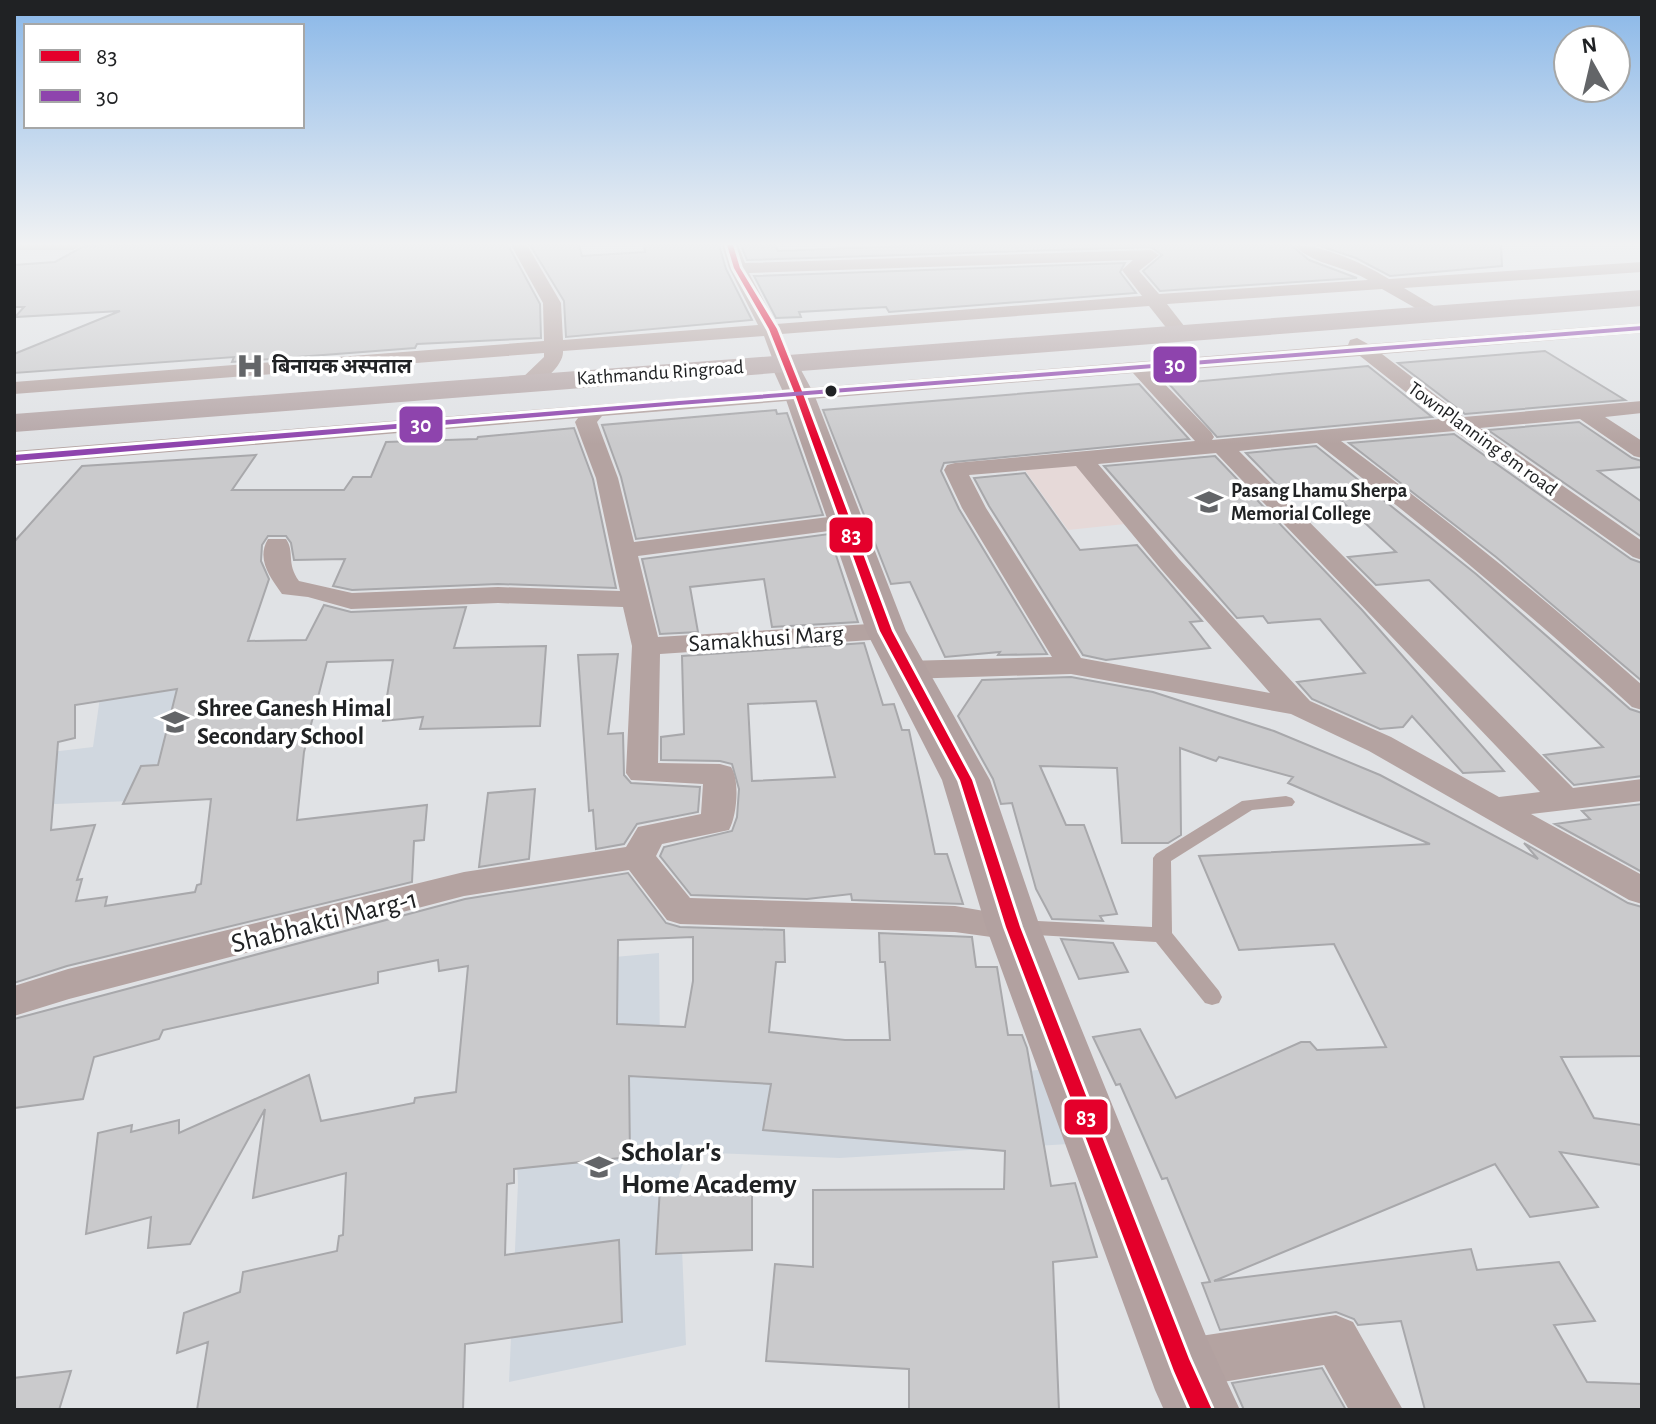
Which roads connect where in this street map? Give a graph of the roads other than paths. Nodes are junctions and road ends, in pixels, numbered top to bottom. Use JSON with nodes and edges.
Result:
{"nodes":[{"id":1,"x":552,"y":311,"type":"edge"},
{"id":2,"x":759,"y":311,"type":"edge"},
{"id":3,"x":1092,"y":311,"type":"edge"},
{"id":4,"x":1163,"y":311,"type":"edge"},
{"id":5,"x":1455,"y":311,"type":"edge"},
{"id":6,"x":1433,"y":313,"type":"joint"},
{"id":7,"x":1327,"y":320,"type":"junction"},
{"id":8,"x":1642,"y":328,"type":"edge"},
{"id":9,"x":1179,"y":331,"type":"junction"},
{"id":10,"x":553,"y":348,"type":"junction"},
{"id":11,"x":1362,"y":348,"type":"junction"},
{"id":12,"x":785,"y":362,"type":"junction"},
{"id":13,"x":1138,"y":367,"type":"junction"},
{"id":14,"x":130,"y":374,"type":"junction"},
{"id":15,"x":528,"y":382,"type":"junction"},
{"id":16,"x":14,"y":388,"type":"edge"},
{"id":17,"x":1642,"y":407,"type":"edge"},
{"id":18,"x":595,"y":411,"type":"junction"},
{"id":19,"x":1582,"y":411,"type":"junction"},
{"id":20,"x":110,"y":415,"type":"junction"},
{"id":21,"x":14,"y":423,"type":"edge"},
{"id":22,"x":1458,"y":423,"type":"junction"},
{"id":23,"x":1322,"y":437,"type":"junction"},
{"id":24,"x":1212,"y":441,"type":"junction"},
{"id":25,"x":1642,"y":451,"type":"edge"},
{"id":26,"x":1081,"y":457,"type":"junction"},
{"id":27,"x":14,"y":458,"type":"edge"},
{"id":28,"x":844,"y":522,"type":"junction"},
{"id":29,"x":277,"y":544,"type":"dead end"},
{"id":30,"x":622,"y":551,"type":"junction"},
{"id":31,"x":1642,"y":552,"type":"edge"},
{"id":32,"x":635,"y":599,"type":"junction"},
{"id":33,"x":646,"y":646,"type":"junction"},
{"id":34,"x":896,"y":651,"type":"junction"},
{"id":35,"x":1071,"y":665,"type":"junction"},
{"id":36,"x":1642,"y":701,"type":"edge"},
{"id":37,"x":1299,"y":707,"type":"junction"},
{"id":38,"x":1642,"y":790,"type":"edge"},
{"id":39,"x":1567,"y":801,"type":"junction"},
{"id":40,"x":1286,"y":802,"type":"dead end"},
{"id":41,"x":1496,"y":808,"type":"junction"},
{"id":42,"x":638,"y":857,"type":"junction"},
{"id":43,"x":1642,"y":891,"type":"edge"},
{"id":44,"x":1013,"y":927,"type":"junction"},
{"id":45,"x":1162,"y":935,"type":"junction"},
{"id":46,"x":1212,"y":997,"type":"dead end"},
{"id":47,"x":14,"y":1001,"type":"edge"},
{"id":48,"x":1181,"y":1364,"type":"junction"},
{"id":49,"x":1202,"y":1410,"type":"edge"},
{"id":50,"x":1377,"y":1410,"type":"edge"}],
"edges":[{"from":1,"to":10,"type":"street"},
{"from":2,"to":12,"type":"street"},
{"from":3,"to":12,"type":"street"},
{"from":4,"to":9,"type":"street"},
{"from":5,"to":6,"type":"highway","name":"Kathmandu Ringroad"},
{"from":6,"to":7,"type":"highway","name":"Kathmandu Ringroad"},
{"from":7,"to":9,"type":"highway","name":"Kathmandu Ringroad"},
{"from":7,"to":11,"type":"street","name":"TownPlanning 8m road"},
{"from":8,"to":11,"type":"street"},
{"from":9,"to":12,"type":"highway","name":"Kathmandu Ringroad"},
{"from":10,"to":12,"type":"street"},
{"from":10,"to":14,"type":"street"},
{"from":10,"to":15,"type":"street"},
{"from":11,"to":13,"type":"street"},
{"from":11,"to":22,"type":"street","name":"TownPlanning 8m road"},
{"from":12,"to":13,"type":"street"},
{"from":12,"to":15,"type":"highway","name":"Kathmandu Ringroad"},
{"from":12,"to":18,"type":"street"},
{"from":12,"to":28,"type":"main road"},
{"from":13,"to":24,"type":"street"},
{"from":14,"to":16,"type":"street"},
{"from":14,"to":20,"type":"street"},
{"from":15,"to":20,"type":"highway","name":"Kathmandu Ringroad"},
{"from":17,"to":19,"type":"street"},
{"from":18,"to":27,"type":"street"},
{"from":18,"to":30,"type":"street"},
{"from":19,"to":22,"type":"street"},
{"from":19,"to":25,"type":"street"},
{"from":20,"to":21,"type":"highway","name":"Kathmandu Ringroad"},
{"from":22,"to":23,"type":"street"},
{"from":22,"to":31,"type":"street","name":"TownPlanning 8m road"},
{"from":23,"to":24,"type":"street"},
{"from":23,"to":36,"type":"street"},
{"from":24,"to":26,"type":"street"},
{"from":24,"to":39,"type":"street"},
{"from":26,"to":35,"type":"street"},
{"from":26,"to":37,"type":"street"},
{"from":28,"to":30,"type":"street"},
{"from":28,"to":34,"type":"main road"},
{"from":29,"to":32,"type":"street"},
{"from":30,"to":32,"type":"street"},
{"from":32,"to":33,"type":"street"},
{"from":33,"to":34,"type":"street","name":"Samakhusi Marg"},
{"from":33,"to":42,"type":"street"},
{"from":34,"to":35,"type":"street","name":"Samakhusi Marg"},
{"from":34,"to":44,"type":"main road"},
{"from":35,"to":37,"type":"street","name":"Samakhusi Marg"},
{"from":37,"to":41,"type":"street"},
{"from":38,"to":39,"type":"street"},
{"from":39,"to":41,"type":"street"},
{"from":40,"to":45,"type":"lane"},
{"from":41,"to":43,"type":"street"},
{"from":42,"to":44,"type":"street"},
{"from":42,"to":47,"type":"street","name":"Shabhakti Marg-1"},
{"from":44,"to":45,"type":"lane"},
{"from":44,"to":48,"type":"main road"},
{"from":45,"to":46,"type":"lane"},
{"from":48,"to":49,"type":"main road"},
{"from":48,"to":50,"type":"street"}]}
